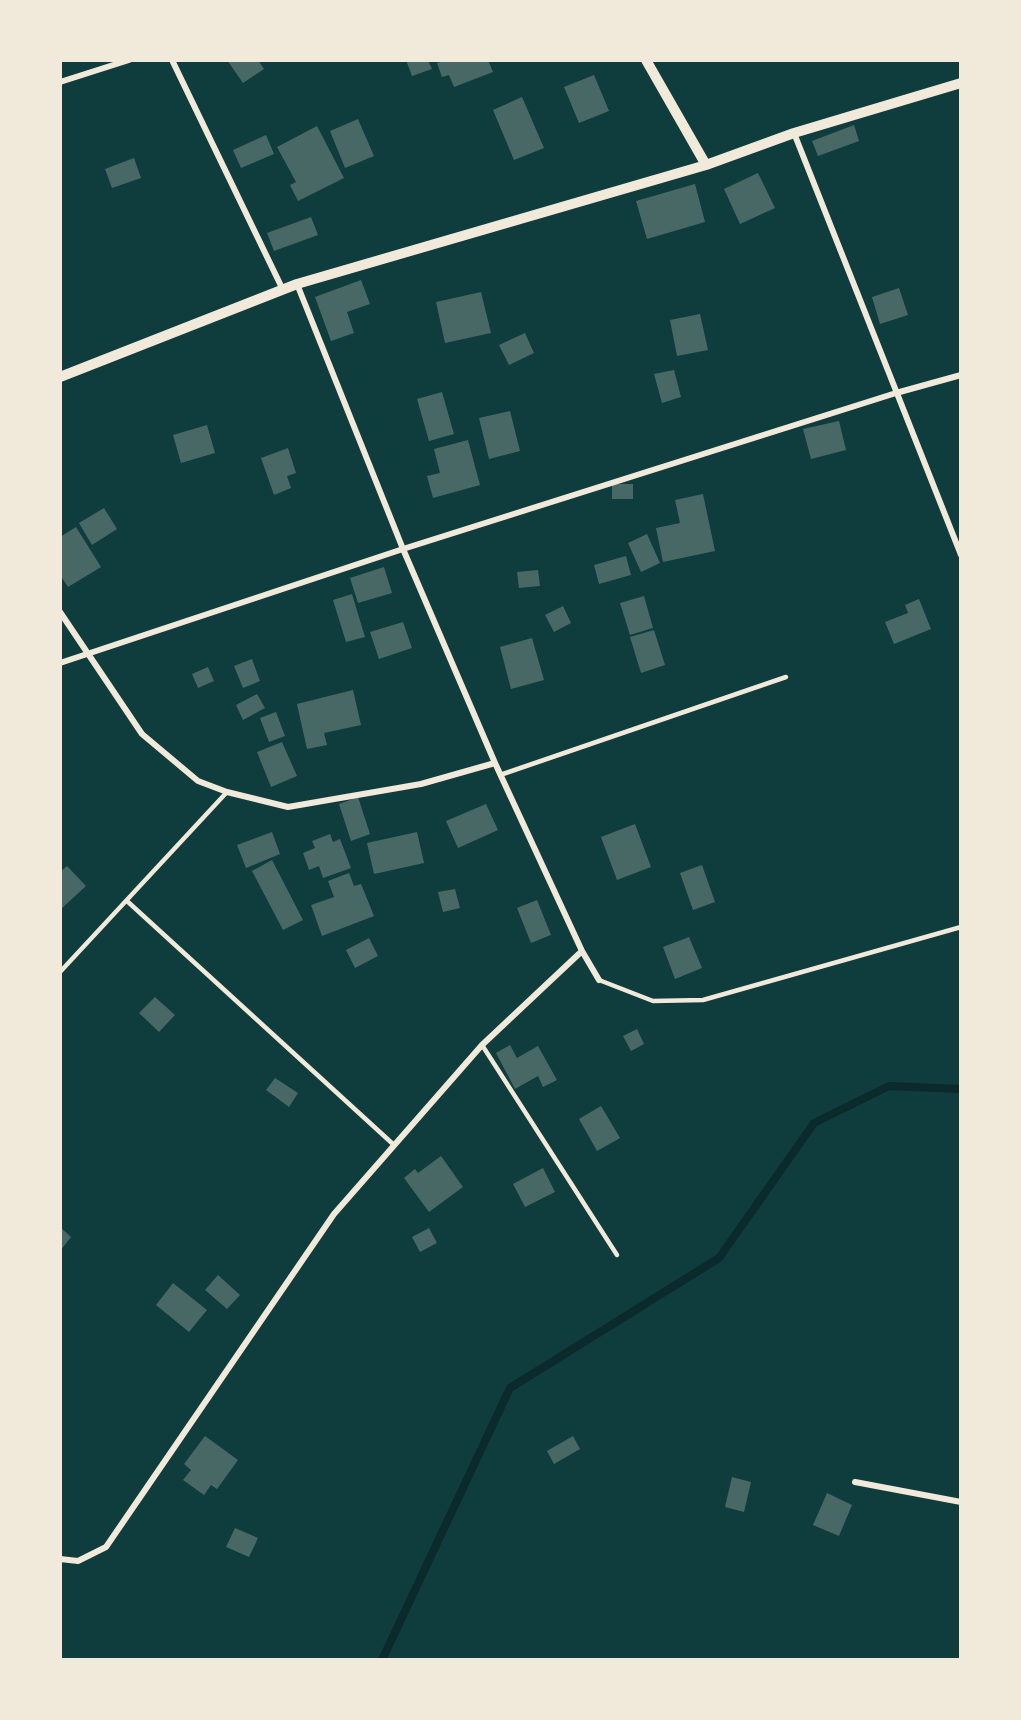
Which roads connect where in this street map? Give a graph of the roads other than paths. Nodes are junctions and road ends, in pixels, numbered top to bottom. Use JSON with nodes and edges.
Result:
{"nodes":[{"id":1,"x":129,"y":60,"type":"edge"},
{"id":2,"x":172,"y":60,"type":"edge"},
{"id":3,"x":646,"y":60,"type":"edge"},
{"id":4,"x":60,"y":82,"type":"edge"},
{"id":5,"x":961,"y":84,"type":"edge"},
{"id":6,"x":794,"y":134,"type":"junction"},
{"id":7,"x":706,"y":165,"type":"junction"},
{"id":8,"x":297,"y":284,"type":"junction"},
{"id":9,"x":283,"y":290,"type":"junction"},
{"id":10,"x":961,"y":375,"type":"edge"},
{"id":11,"x":60,"y":376,"type":"edge"},
{"id":12,"x":896,"y":393,"type":"junction"},
{"id":13,"x":403,"y":549,"type":"junction"},
{"id":14,"x":961,"y":555,"type":"edge"},
{"id":15,"x":60,"y":612,"type":"edge"},
{"id":16,"x":87,"y":653,"type":"junction"},
{"id":17,"x":60,"y":663,"type":"edge"},
{"id":18,"x":786,"y":677,"type":"dead end"},
{"id":19,"x":495,"y":763,"type":"junction"},
{"id":20,"x":500,"y":775,"type":"junction"},
{"id":21,"x":227,"y":792,"type":"junction"},
{"id":22,"x":127,"y":901,"type":"junction"},
{"id":23,"x":961,"y":927,"type":"edge"},
{"id":24,"x":582,"y":951,"type":"junction"},
{"id":25,"x":60,"y":972,"type":"edge"},
{"id":26,"x":599,"y":980,"type":"joint"},
{"id":27,"x":482,"y":1045,"type":"junction"},
{"id":28,"x":394,"y":1145,"type":"junction"},
{"id":29,"x":617,"y":1255,"type":"dead end"},
{"id":30,"x":855,"y":1482,"type":"dead end"},
{"id":31,"x":961,"y":1502,"type":"edge"},
{"id":32,"x":60,"y":1559,"type":"edge"}],
"edges":[{"from":1,"to":4,"type":"street"},
{"from":2,"to":9,"type":"street"},
{"from":3,"to":7,"type":"street"},
{"from":5,"to":6,"type":"street"},
{"from":6,"to":7,"type":"street"},
{"from":6,"to":12,"type":"street"},
{"from":7,"to":8,"type":"street"},
{"from":8,"to":9,"type":"street"},
{"from":8,"to":13,"type":"street"},
{"from":9,"to":11,"type":"street"},
{"from":10,"to":12,"type":"street"},
{"from":12,"to":13,"type":"street"},
{"from":12,"to":14,"type":"street"},
{"from":13,"to":16,"type":"street"},
{"from":13,"to":19,"type":"street"},
{"from":15,"to":16,"type":"street"},
{"from":16,"to":17,"type":"street"},
{"from":16,"to":21,"type":"street"},
{"from":18,"to":20,"type":"lane"},
{"from":19,"to":20,"type":"street"},
{"from":19,"to":21,"type":"street"},
{"from":20,"to":24,"type":"street"},
{"from":21,"to":22,"type":"lane"},
{"from":22,"to":25,"type":"lane"},
{"from":22,"to":28,"type":"lane"},
{"from":23,"to":26,"type":"lane"},
{"from":24,"to":26,"type":"street"},
{"from":24,"to":27,"type":"street"},
{"from":27,"to":28,"type":"street"},
{"from":27,"to":29,"type":"lane"},
{"from":28,"to":32,"type":"street"},
{"from":30,"to":31,"type":"street"}]}
